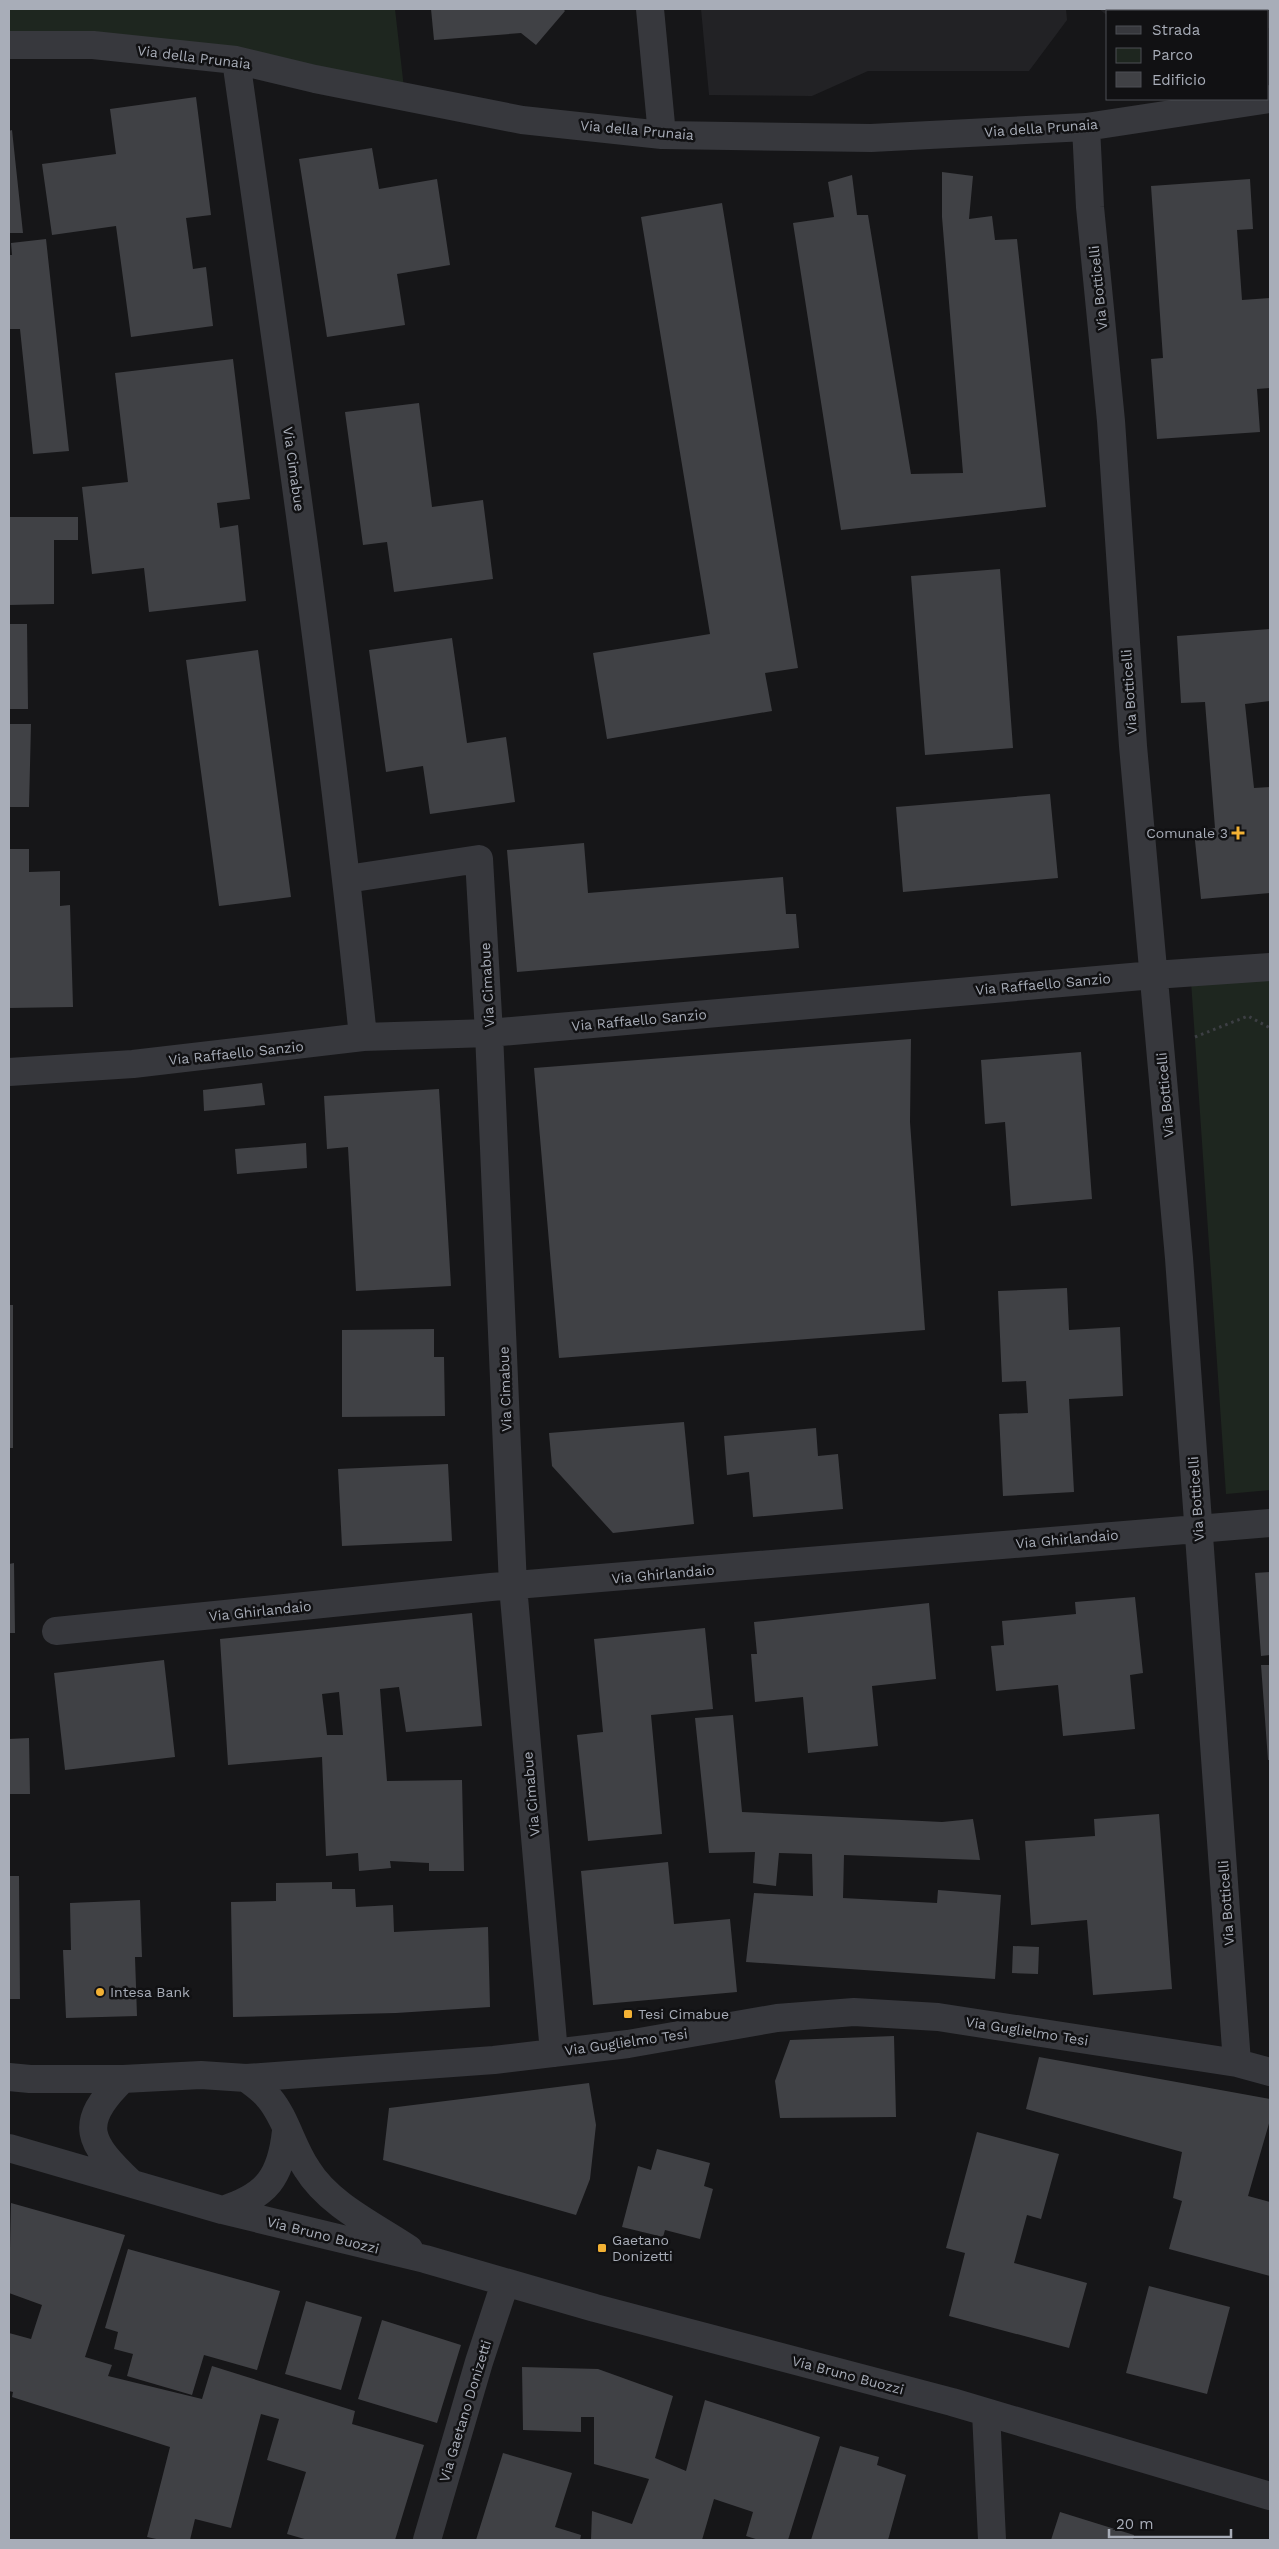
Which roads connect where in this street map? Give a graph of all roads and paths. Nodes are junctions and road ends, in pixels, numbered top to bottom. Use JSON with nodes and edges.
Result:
{"nodes":[{"id":1,"x":650,"y":9,"type":"edge"},
{"id":2,"x":9,"y":45,"type":"edge"},
{"id":3,"x":236,"y":60,"type":"junction"},
{"id":4,"x":1263,"y":100,"type":"edge"},
{"id":5,"x":1086,"y":127,"type":"junction"},
{"id":6,"x":662,"y":135,"type":"junction"},
{"id":7,"x":347,"y":879,"type":"junction"},
{"id":8,"x":1270,"y":967,"type":"edge"},
{"id":9,"x":1154,"y":975,"type":"junction"},
{"id":10,"x":1270,"y":1028,"type":"edge"},
{"id":11,"x":490,"y":1032,"type":"junction"},
{"id":12,"x":363,"y":1037,"type":"junction"},
{"id":13,"x":1160,"y":1040,"type":"junction"},
{"id":14,"x":9,"y":1072,"type":"edge"},
{"id":15,"x":1270,"y":1523,"type":"edge"},
{"id":16,"x":1198,"y":1528,"type":"junction"},
{"id":17,"x":514,"y":1586,"type":"junction"},
{"id":18,"x":56,"y":1631,"type":"dead end"},
{"id":19,"x":554,"y":2053,"type":"junction"},
{"id":20,"x":1238,"y":2064,"type":"junction"},
{"id":21,"x":1270,"y":2072,"type":"edge"},
{"id":22,"x":9,"y":2076,"type":"edge"},
{"id":23,"x":246,"y":2078,"type":"junction"},
{"id":24,"x":123,"y":2079,"type":"junction"},
{"id":25,"x":286,"y":2131,"type":"junction"},
{"id":26,"x":9,"y":2148,"type":"edge"},
{"id":27,"x":131,"y":2183,"type":"junction"},
{"id":28,"x":222,"y":2210,"type":"junction"},
{"id":29,"x":425,"y":2259,"type":"junction"},
{"id":30,"x":505,"y":2283,"type":"junction"},
{"id":31,"x":986,"y":2412,"type":"junction"},
{"id":32,"x":1270,"y":2496,"type":"edge"},
{"id":33,"x":427,"y":2540,"type":"edge"},
{"id":34,"x":992,"y":2540,"type":"edge"}],
"edges":[{"from":1,"to":6,"type":"street"},
{"from":2,"to":3,"type":"street","name":"Via della Prunaia"},
{"from":3,"to":6,"type":"street","name":"Via della Prunaia"},
{"from":3,"to":7,"type":"street","name":"Via Cimabue"},
{"from":4,"to":5,"type":"street","name":"Via della Prunaia"},
{"from":5,"to":6,"type":"street","name":"Via della Prunaia"},
{"from":5,"to":9,"type":"street","name":"Via Botticelli"},
{"from":7,"to":11,"type":"street","name":"Via Cimabue"},
{"from":7,"to":12,"type":"street","name":"Via Cimabue"},
{"from":8,"to":9,"type":"street","name":"Via Raffaello Sanzio"},
{"from":9,"to":11,"type":"street","name":"Via Raffaello Sanzio"},
{"from":9,"to":13,"type":"street","name":"Via Botticelli"},
{"from":10,"to":13,"type":"path"},
{"from":11,"to":12,"type":"street","name":"Via Raffaello Sanzio"},
{"from":11,"to":17,"type":"street","name":"Via Cimabue"},
{"from":12,"to":14,"type":"street","name":"Via Raffaello Sanzio"},
{"from":13,"to":16,"type":"street","name":"Via Botticelli"},
{"from":15,"to":16,"type":"street","name":"Via Ghirlandaio"},
{"from":16,"to":17,"type":"street","name":"Via Ghirlandaio"},
{"from":16,"to":20,"type":"street","name":"Via Botticelli"},
{"from":17,"to":18,"type":"street","name":"Via Ghirlandaio"},
{"from":17,"to":19,"type":"street","name":"Via Cimabue"},
{"from":19,"to":20,"type":"street","name":"Via Guglielmo Tesi"},
{"from":19,"to":23,"type":"street","name":"Via Guglielmo Tesi"},
{"from":20,"to":21,"type":"street","name":"Via Guglielmo Tesi"},
{"from":22,"to":24,"type":"street"},
{"from":23,"to":24,"type":"street"},
{"from":23,"to":25,"type":"street","name":"Via Bruno Buozzi"},
{"from":24,"to":27,"type":"street","name":"Via Bruno Buozzi"},
{"from":25,"to":28,"type":"street"},
{"from":25,"to":29,"type":"street","name":"Via Bruno Buozzi"},
{"from":26,"to":27,"type":"street","name":"Via Bruno Buozzi"},
{"from":27,"to":28,"type":"street","name":"Via Bruno Buozzi"},
{"from":28,"to":29,"type":"street","name":"Via Bruno Buozzi"},
{"from":29,"to":30,"type":"street","name":"Via Bruno Buozzi"},
{"from":30,"to":31,"type":"street","name":"Via Bruno Buozzi"},
{"from":30,"to":33,"type":"street","name":"Via Gaetano Donizetti"},
{"from":31,"to":32,"type":"street","name":"Via Bruno Buozzi"},
{"from":31,"to":34,"type":"street"}]}
